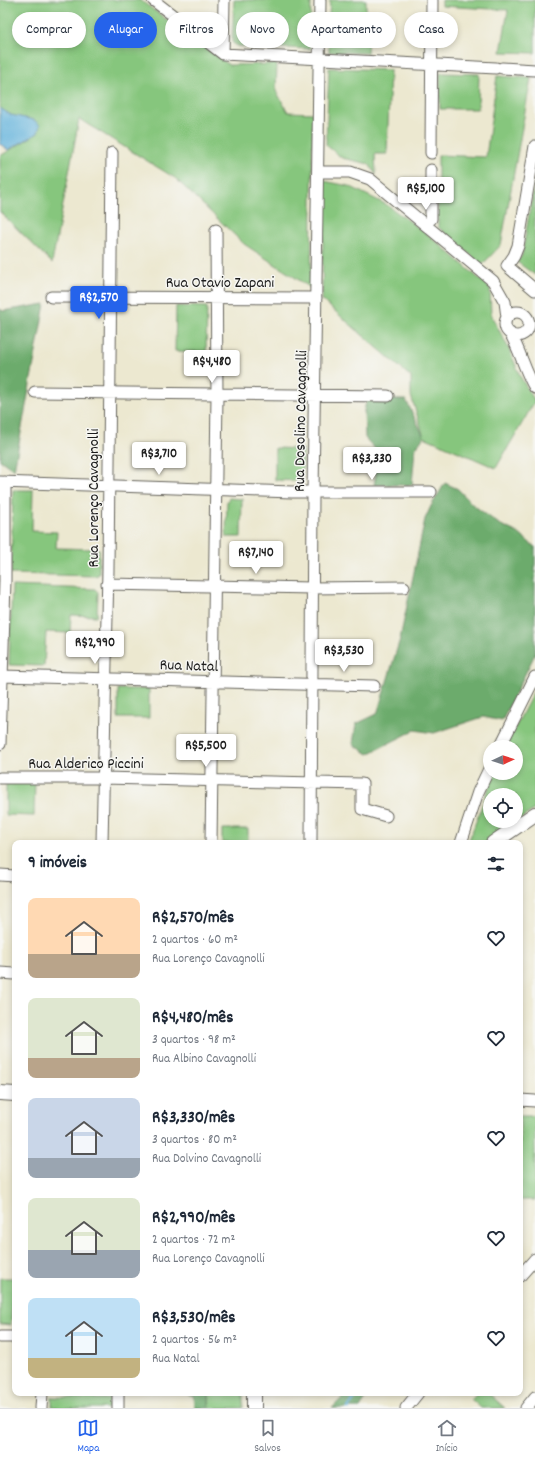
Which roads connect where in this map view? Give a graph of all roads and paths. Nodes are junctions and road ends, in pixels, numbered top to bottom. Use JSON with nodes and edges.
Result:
{"nodes":[{"id":1,"x":224,"y":0,"type":"edge"},
{"id":2,"x":320,"y":0,"type":"edge"},
{"id":3,"x":432,"y":0,"type":"edge"},
{"id":4,"x":158,"y":2,"type":"edge"},
{"id":5,"x":223,"y":54,"type":"junction"},
{"id":6,"x":320,"y":60,"type":"junction"},
{"id":7,"x":432,"y":65,"type":"junction"},
{"id":8,"x":535,"y":70,"type":"edge"},
{"id":9,"x":535,"y":146,"type":"edge"},
{"id":10,"x":112,"y":153,"type":"dead end"},
{"id":11,"x":431,"y":153,"type":"dead end"},
{"id":12,"x":431,"y":170,"type":"dead end"},
{"id":13,"x":319,"y":172,"type":"junction"},
{"id":14,"x":431,"y":219,"type":"dead end"},
{"id":15,"x":216,"y":230,"type":"dead end"},
{"id":16,"x":535,"y":290,"type":"edge"},
{"id":17,"x":51,"y":297,"type":"dead end"},
{"id":18,"x":111,"y":297,"type":"junction"},
{"id":19,"x":217,"y":297,"type":"junction"},
{"id":20,"x":316,"y":298,"type":"junction"},
{"id":21,"x":505,"y":302,"type":"junction"},
{"id":22,"x":519,"y":311,"type":"junction"},
{"id":23,"x":507,"y":317,"type":"junction"},
{"id":24,"x":510,"y":333,"type":"junction"},
{"id":25,"x":525,"y":333,"type":"junction"},
{"id":26,"x":520,"y":350,"type":"junction"},
{"id":27,"x":535,"y":388,"type":"edge"},
{"id":28,"x":35,"y":392,"type":"dead end"},
{"id":29,"x":109,"y":394,"type":"junction"},
{"id":30,"x":217,"y":395,"type":"junction"},
{"id":31,"x":316,"y":395,"type":"junction"},
{"id":32,"x":388,"y":396,"type":"dead end"},
{"id":33,"x":2,"y":482,"type":"edge"},
{"id":34,"x":108,"y":487,"type":"junction"},
{"id":35,"x":216,"y":488,"type":"junction"},
{"id":36,"x":432,"y":492,"type":"dead end"},
{"id":37,"x":313,"y":493,"type":"junction"},
{"id":38,"x":107,"y":584,"type":"junction"},
{"id":39,"x":214,"y":585,"type":"junction"},
{"id":40,"x":404,"y":587,"type":"dead end"},
{"id":41,"x":312,"y":588,"type":"junction"},
{"id":42,"x":2,"y":676,"type":"junction"},
{"id":43,"x":535,"y":676,"type":"edge"},
{"id":44,"x":106,"y":678,"type":"junction"},
{"id":45,"x":213,"y":681,"type":"junction"},
{"id":46,"x":313,"y":684,"type":"junction"},
{"id":47,"x":374,"y":686,"type":"dead end"},
{"id":48,"x":503,"y":740,"type":"edge"},
{"id":49,"x":0,"y":744,"type":"edge"},
{"id":50,"x":0,"y":778,"type":"edge"},
{"id":51,"x":103,"y":778,"type":"junction"},
{"id":52,"x":213,"y":780,"type":"junction"},
{"id":53,"x":484,"y":780,"type":"edge"},
{"id":54,"x":311,"y":782,"type":"junction"},
{"id":55,"x":535,"y":814,"type":"edge"},
{"id":56,"x":386,"y":816,"type":"dead end"},
{"id":57,"x":102,"y":840,"type":"edge"},
{"id":58,"x":211,"y":840,"type":"edge"},
{"id":59,"x":311,"y":840,"type":"edge"},
{"id":60,"x":462,"y":840,"type":"edge"},
{"id":61,"x":497,"y":840,"type":"edge"},
{"id":62,"x":0,"y":875,"type":"edge"},
{"id":63,"x":12,"y":876,"type":"edge"},
{"id":64,"x":0,"y":974,"type":"edge"},
{"id":65,"x":12,"y":974,"type":"edge"},
{"id":66,"x":0,"y":1093,"type":"edge"},
{"id":67,"x":12,"y":1094,"type":"edge"},
{"id":68,"x":523,"y":1100,"type":"edge"},
{"id":69,"x":535,"y":1101,"type":"edge"},
{"id":70,"x":535,"y":1259,"type":"edge"},
{"id":71,"x":523,"y":1273,"type":"edge"},
{"id":72,"x":0,"y":1337,"type":"edge"},
{"id":73,"x":12,"y":1337,"type":"edge"},
{"id":74,"x":42,"y":1396,"type":"edge"},
{"id":75,"x":118,"y":1396,"type":"edge"},
{"id":76,"x":254,"y":1396,"type":"edge"},
{"id":77,"x":416,"y":1396,"type":"edge"},
{"id":78,"x":535,"y":1397,"type":"edge"},
{"id":79,"x":411,"y":1406,"type":"edge"},
{"id":80,"x":41,"y":1408,"type":"edge"},
{"id":81,"x":118,"y":1408,"type":"edge"},
{"id":82,"x":254,"y":1408,"type":"edge"},
{"id":83,"x":526,"y":1408,"type":"edge"}],
"edges":[{"from":1,"to":5,"type":"street"},
{"from":2,"to":6,"type":"street","name":"Rua Dosolino Cavagnolli"},
{"from":3,"to":7,"type":"street"},
{"from":4,"to":5,"type":"street"},
{"from":5,"to":6,"type":"street"},
{"from":6,"to":7,"type":"street"},
{"from":6,"to":13,"type":"street","name":"Rua Dosolino Cavagnolli"},
{"from":7,"to":8,"type":"street"},
{"from":7,"to":11,"type":"street"},
{"from":9,"to":16,"type":"street"},
{"from":10,"to":18,"type":"street","name":"Rua Lorenço Cavagnolli"},
{"from":12,"to":14,"type":"street"},
{"from":13,"to":20,"type":"street","name":"Rua Dosolino Cavagnolli"},
{"from":13,"to":21,"type":"street"},
{"from":15,"to":19,"type":"street"},
{"from":17,"to":18,"type":"street","name":"Rua Otavio Zapani"},
{"from":18,"to":19,"type":"street","name":"Rua Otavio Zapani"},
{"from":18,"to":29,"type":"street","name":"Rua Lorenço Cavagnolli"},
{"from":19,"to":20,"type":"street","name":"Rua Otavio Zapani"},
{"from":19,"to":30,"type":"street"},
{"from":20,"to":31,"type":"street","name":"Rua Dosolino Cavagnolli"},
{"from":21,"to":22,"type":"street"},
{"from":21,"to":23,"type":"street"},
{"from":22,"to":23,"type":"street"},
{"from":22,"to":25,"type":"street"},
{"from":23,"to":24,"type":"street"},
{"from":24,"to":25,"type":"street"},
{"from":24,"to":26,"type":"street"},
{"from":25,"to":26,"type":"street"},
{"from":26,"to":27,"type":"street"},
{"from":28,"to":29,"type":"street"},
{"from":29,"to":30,"type":"street"},
{"from":29,"to":34,"type":"street","name":"Rua Lorenço Cavagnolli"},
{"from":30,"to":31,"type":"street"},
{"from":30,"to":35,"type":"street"},
{"from":31,"to":32,"type":"street"},
{"from":31,"to":37,"type":"street","name":"Rua Dosolino Cavagnolli"},
{"from":33,"to":34,"type":"street"},
{"from":33,"to":42,"type":"street"},
{"from":34,"to":35,"type":"street"},
{"from":34,"to":38,"type":"street","name":"Rua Lorenço Cavagnolli"},
{"from":35,"to":37,"type":"street"},
{"from":35,"to":39,"type":"street"},
{"from":36,"to":37,"type":"street"},
{"from":37,"to":41,"type":"street","name":"Rua Dosolino Cavagnolli"},
{"from":38,"to":39,"type":"street"},
{"from":38,"to":44,"type":"street","name":"Rua Lorenço Cavagnolli"},
{"from":39,"to":41,"type":"street"},
{"from":39,"to":45,"type":"street"},
{"from":40,"to":41,"type":"street"},
{"from":41,"to":46,"type":"street","name":"Rua Dosolino Cavagnolli"},
{"from":42,"to":44,"type":"street","name":"Rua Natal"},
{"from":42,"to":49,"type":"street"},
{"from":43,"to":48,"type":"street"},
{"from":44,"to":45,"type":"street","name":"Rua Natal"},
{"from":44,"to":51,"type":"street","name":"Rua Lorenço Cavagnolli"},
{"from":45,"to":46,"type":"street","name":"Rua Natal"},
{"from":45,"to":52,"type":"street"},
{"from":46,"to":47,"type":"street","name":"Rua Natal"},
{"from":46,"to":54,"type":"street","name":"Rua Dosolino Cavagnolli"},
{"from":50,"to":51,"type":"street","name":"Rua Alderico Piccini"},
{"from":51,"to":52,"type":"street","name":"Rua Alderico Piccini"},
{"from":51,"to":57,"type":"street","name":"Rua Lorenço Cavagnolli"},
{"from":52,"to":54,"type":"street","name":"Rua Alderico Piccini"},
{"from":52,"to":58,"type":"street"},
{"from":53,"to":60,"type":"street"},
{"from":54,"to":56,"type":"street","name":"Rua Alderico Piccini"},
{"from":54,"to":59,"type":"street","name":"Rua Dosolino Cavagnolli"},
{"from":55,"to":61,"type":"main road"},
{"from":62,"to":63,"type":"street"},
{"from":64,"to":65,"type":"street"},
{"from":66,"to":67,"type":"main road"},
{"from":68,"to":69,"type":"street"},
{"from":70,"to":71,"type":"street"},
{"from":72,"to":73,"type":"street"},
{"from":74,"to":80,"type":"street"},
{"from":75,"to":81,"type":"street"},
{"from":76,"to":82,"type":"main road"},
{"from":77,"to":79,"type":"street"},
{"from":78,"to":83,"type":"street"}]}
